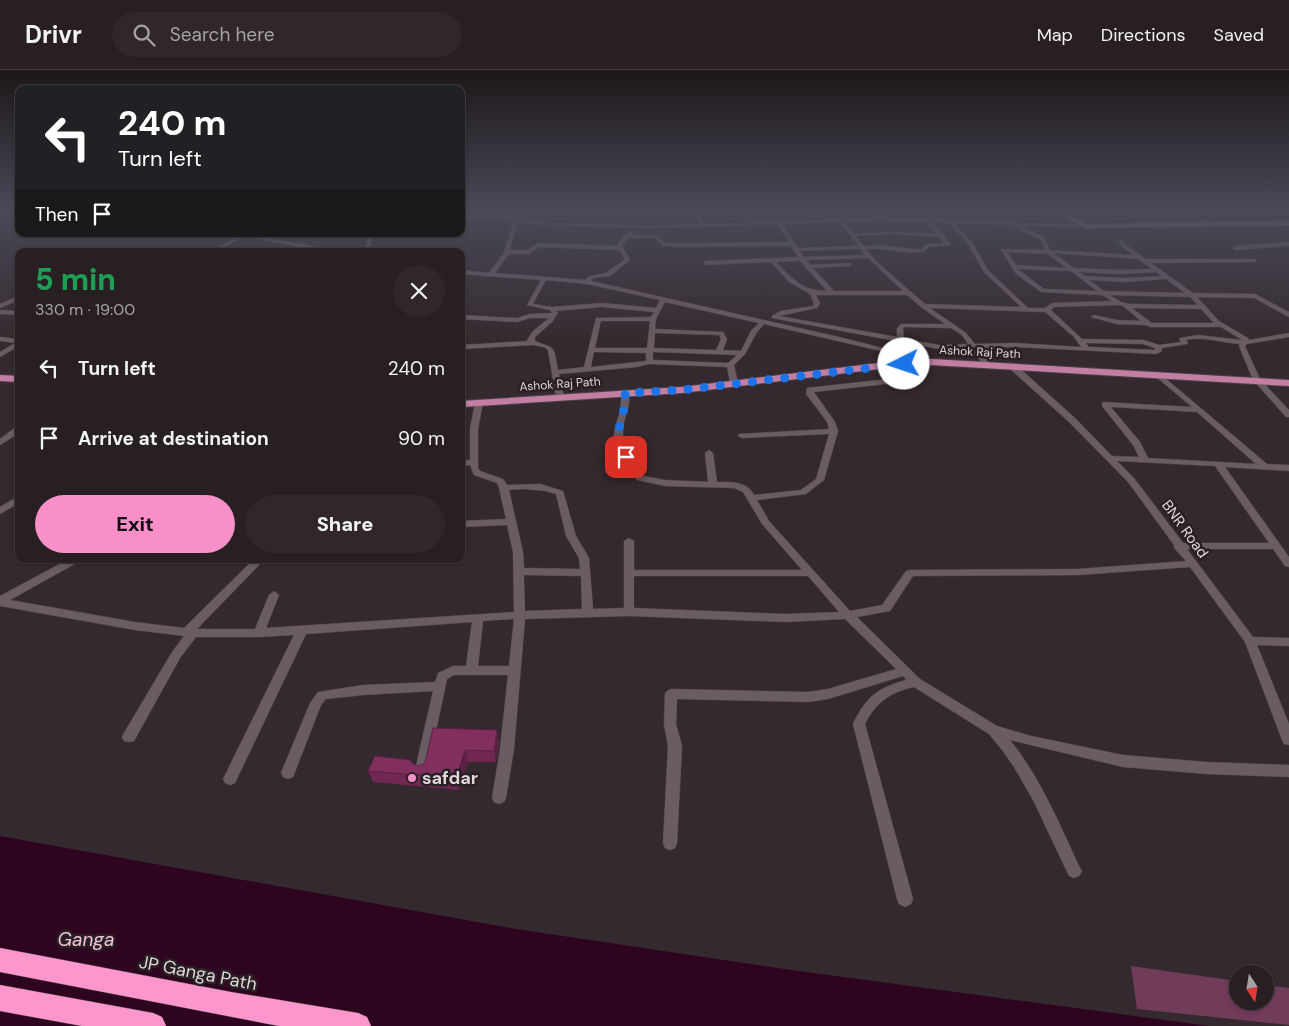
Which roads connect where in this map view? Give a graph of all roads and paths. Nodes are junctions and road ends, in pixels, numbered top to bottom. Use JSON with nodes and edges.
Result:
{"nodes":[{"id":1,"x":747,"y":255,"type":"dead end"},
{"id":2,"x":506,"y":256,"type":"edge"},
{"id":3,"x":626,"y":256,"type":"edge"},
{"id":4,"x":800,"y":256,"type":"edge"},
{"id":5,"x":869,"y":256,"type":"joint"},
{"id":6,"x":977,"y":256,"type":"edge"},
{"id":7,"x":1007,"y":256,"type":"edge"},
{"id":8,"x":1055,"y":256,"type":"edge"},
{"id":9,"x":1097,"y":256,"type":"edge"},
{"id":10,"x":1138,"y":256,"type":"edge"},
{"id":11,"x":1058,"y":258,"type":"junction"},
{"id":12,"x":802,"y":259,"type":"junction"},
{"id":13,"x":773,"y":260,"type":"junction"},
{"id":14,"x":1108,"y":260,"type":"junction"},
{"id":15,"x":1144,"y":260,"type":"junction"},
{"id":16,"x":1254,"y":260,"type":"dead end"},
{"id":17,"x":751,"y":262,"type":"junction"},
{"id":18,"x":706,"y":263,"type":"dead end"},
{"id":19,"x":875,"y":263,"type":"junction"},
{"id":20,"x":811,"y":267,"type":"junction"},
{"id":21,"x":1015,"y":267,"type":"junction"},
{"id":22,"x":1158,"y":270,"type":"junction"},
{"id":23,"x":1075,"y":271,"type":"junction"},
{"id":24,"x":465,"y":272,"type":"edge"},
{"id":25,"x":1119,"y":272,"type":"junction"},
{"id":26,"x":491,"y":274,"type":"junction"},
{"id":27,"x":1168,"y":277,"type":"junction"},
{"id":28,"x":544,"y":278,"type":"junction"},
{"id":29,"x":1084,"y":278,"type":"junction"},
{"id":30,"x":587,"y":282,"type":"junction"},
{"id":31,"x":812,"y":293,"type":"junction"},
{"id":32,"x":832,"y":293,"type":"junction"},
{"id":33,"x":907,"y":293,"type":"junction"},
{"id":34,"x":1103,"y":293,"type":"junction"},
{"id":35,"x":1195,"y":298,"type":"junction"},
{"id":36,"x":15,"y":300,"type":"edge"},
{"id":37,"x":663,"y":300,"type":"junction"},
{"id":38,"x":1119,"y":303,"type":"junction"},
{"id":39,"x":0,"y":306,"type":"edge"},
{"id":40,"x":922,"y":306,"type":"junction"},
{"id":41,"x":1202,"y":307,"type":"junction"},
{"id":42,"x":656,"y":310,"type":"junction"},
{"id":43,"x":1026,"y":310,"type":"junction"},
{"id":44,"x":1047,"y":310,"type":"junction"},
{"id":45,"x":0,"y":312,"type":"edge"},
{"id":46,"x":15,"y":313,"type":"edge"},
{"id":47,"x":553,"y":313,"type":"junction"},
{"id":48,"x":1289,"y":315,"type":"edge"},
{"id":49,"x":465,"y":317,"type":"edge"},
{"id":50,"x":774,"y":317,"type":"junction"},
{"id":51,"x":1094,"y":317,"type":"dead end"},
{"id":52,"x":653,"y":319,"type":"junction"},
{"id":53,"x":1147,"y":323,"type":"junction"},
{"id":54,"x":764,"y":324,"type":"junction"},
{"id":55,"x":1221,"y":325,"type":"junction"},
{"id":56,"x":951,"y":326,"type":"junction"},
{"id":57,"x":651,"y":331,"type":"junction"},
{"id":58,"x":1289,"y":335,"type":"edge"},
{"id":59,"x":0,"y":339,"type":"edge"},
{"id":60,"x":901,"y":340,"type":"junction"},
{"id":61,"x":15,"y":341,"type":"edge"},
{"id":62,"x":1080,"y":341,"type":"junction"},
{"id":63,"x":1246,"y":342,"type":"junction"},
{"id":64,"x":533,"y":344,"type":"junction"},
{"id":65,"x":15,"y":345,"type":"edge"},
{"id":66,"x":972,"y":346,"type":"junction"},
{"id":67,"x":465,"y":347,"type":"edge"},
{"id":68,"x":1158,"y":347,"type":"junction"},
{"id":69,"x":591,"y":350,"type":"junction"},
{"id":70,"x":1087,"y":350,"type":"junction"},
{"id":71,"x":649,"y":351,"type":"junction"},
{"id":72,"x":719,"y":352,"type":"junction"},
{"id":73,"x":743,"y":353,"type":"junction"},
{"id":74,"x":0,"y":355,"type":"edge"},
{"id":75,"x":649,"y":362,"type":"junction"},
{"id":76,"x":932,"y":362,"type":"junction"},
{"id":77,"x":730,"y":365,"type":"junction"},
{"id":78,"x":988,"y":365,"type":"junction"},
{"id":79,"x":890,"y":366,"type":"junction"},
{"id":80,"x":1012,"y":366,"type":"junction"},
{"id":81,"x":587,"y":369,"type":"junction"},
{"id":82,"x":556,"y":372,"type":"junction"},
{"id":83,"x":1158,"y":374,"type":"junction"},
{"id":84,"x":0,"y":378,"type":"edge"},
{"id":85,"x":15,"y":379,"type":"edge"},
{"id":86,"x":1256,"y":380,"type":"junction"},
{"id":87,"x":1289,"y":382,"type":"edge"},
{"id":88,"x":734,"y":383,"type":"junction"},
{"id":89,"x":625,"y":393,"type":"junction"},
{"id":90,"x":560,"y":397,"type":"junction"},
{"id":91,"x":480,"y":402,"type":"junction"},
{"id":92,"x":465,"y":404,"type":"edge"},
{"id":93,"x":1200,"y":410,"type":"junction"},
{"id":94,"x":1289,"y":415,"type":"edge"},
{"id":95,"x":834,"y":431,"type":"junction"},
{"id":96,"x":15,"y":432,"type":"edge"},
{"id":97,"x":742,"y":436,"type":"dead end"},
{"id":98,"x":0,"y":443,"type":"edge"},
{"id":99,"x":709,"y":453,"type":"dead end"},
{"id":100,"x":1110,"y":458,"type":"junction"},
{"id":101,"x":1145,"y":460,"type":"junction"},
{"id":102,"x":474,"y":462,"type":"junction"},
{"id":103,"x":465,"y":463,"type":"edge"},
{"id":104,"x":1218,"y":464,"type":"junction"},
{"id":105,"x":1264,"y":466,"type":"junction"},
{"id":106,"x":1289,"y":468,"type":"edge"},
{"id":107,"x":713,"y":484,"type":"junction"},
{"id":108,"x":504,"y":488,"type":"junction"},
{"id":109,"x":752,"y":498,"type":"junction"},
{"id":110,"x":15,"y":502,"type":"edge"},
{"id":111,"x":0,"y":511,"type":"edge"},
{"id":112,"x":512,"y":522,"type":"junction"},
{"id":113,"x":465,"y":524,"type":"edge"},
{"id":114,"x":629,"y":541,"type":"dead end"},
{"id":115,"x":1178,"y":546,"type":"junction"},
{"id":116,"x":1276,"y":546,"type":"junction"},
{"id":117,"x":69,"y":563,"type":"edge"},
{"id":118,"x":256,"y":563,"type":"edge"},
{"id":119,"x":1191,"y":564,"type":"junction"},
{"id":120,"x":1289,"y":564,"type":"edge"},
{"id":121,"x":519,"y":571,"type":"junction"},
{"id":122,"x":586,"y":573,"type":"junction"},
{"id":123,"x":629,"y":573,"type":"junction"},
{"id":124,"x":812,"y":573,"type":"junction"},
{"id":125,"x":274,"y":595,"type":"dead end"},
{"id":126,"x":1,"y":603,"type":"edge"},
{"id":127,"x":629,"y":612,"type":"junction"},
{"id":128,"x":588,"y":613,"type":"junction"},
{"id":129,"x":520,"y":615,"type":"junction"},
{"id":130,"x":848,"y":615,"type":"junction"},
{"id":131,"x":478,"y":618,"type":"junction"},
{"id":132,"x":302,"y":630,"type":"junction"},
{"id":133,"x":190,"y":633,"type":"junction"},
{"id":134,"x":259,"y":633,"type":"junction"},
{"id":135,"x":1250,"y":641,"type":"junction"},
{"id":136,"x":1289,"y":642,"type":"edge"},
{"id":137,"x":471,"y":670,"type":"junction"},
{"id":138,"x":515,"y":670,"type":"junction"},
{"id":139,"x":905,"y":670,"type":"junction"},
{"id":140,"x":916,"y":682,"type":"junction"},
{"id":141,"x":440,"y":686,"type":"junction"},
{"id":142,"x":993,"y":730,"type":"junction"},
{"id":143,"x":129,"y":737,"type":"dead end"},
{"id":144,"x":1289,"y":740,"type":"edge"},
{"id":145,"x":422,"y":770,"type":"edge"},
{"id":146,"x":1289,"y":771,"type":"edge"},
{"id":147,"x":288,"y":773,"type":"dead end"},
{"id":148,"x":230,"y":778,"type":"dead end"},
{"id":149,"x":499,"y":798,"type":"dead end"},
{"id":150,"x":670,"y":844,"type":"dead end"},
{"id":151,"x":1074,"y":871,"type":"dead end"},
{"id":152,"x":905,"y":899,"type":"dead end"},
{"id":153,"x":0,"y":960,"type":"edge"},
{"id":154,"x":0,"y":998,"type":"edge"},
{"id":155,"x":153,"y":1026,"type":"edge"},
{"id":156,"x":358,"y":1026,"type":"edge"}],
"edges":[{"from":1,"to":17,"type":"street"},
{"from":2,"to":26,"type":"street"},
{"from":3,"to":30,"type":"street"},
{"from":4,"to":12,"type":"street"},
{"from":5,"to":12,"type":"street"},
{"from":5,"to":19,"type":"street"},
{"from":6,"to":43,"type":"street"},
{"from":7,"to":21,"type":"street"},
{"from":8,"to":11,"type":"street"},
{"from":9,"to":15,"type":"street"},
{"from":10,"to":15,"type":"street"},
{"from":11,"to":14,"type":"street"},
{"from":11,"to":23,"type":"street"},
{"from":12,"to":13,"type":"street"},
{"from":12,"to":20,"type":"street"},
{"from":13,"to":17,"type":"street"},
{"from":13,"to":31,"type":"street"},
{"from":14,"to":15,"type":"street"},
{"from":14,"to":25,"type":"street"},
{"from":15,"to":16,"type":"street"},
{"from":15,"to":22,"type":"street"},
{"from":17,"to":18,"type":"street"},
{"from":19,"to":20,"type":"street"},
{"from":19,"to":33,"type":"street"},
{"from":20,"to":32,"type":"street"},
{"from":21,"to":23,"type":"street"},
{"from":21,"to":34,"type":"street"},
{"from":22,"to":25,"type":"street"},
{"from":22,"to":27,"type":"street"},
{"from":23,"to":25,"type":"street"},
{"from":23,"to":29,"type":"street"},
{"from":24,"to":26,"type":"street"},
{"from":26,"to":28,"type":"street"},
{"from":27,"to":29,"type":"street"},
{"from":27,"to":35,"type":"street"},
{"from":28,"to":30,"type":"street"},
{"from":28,"to":47,"type":"street"},
{"from":29,"to":34,"type":"street"},
{"from":30,"to":37,"type":"street"},
{"from":31,"to":32,"type":"street"},
{"from":31,"to":50,"type":"street"},
{"from":32,"to":33,"type":"street"},
{"from":33,"to":40,"type":"street"},
{"from":34,"to":35,"type":"street"},
{"from":34,"to":38,"type":"street"},
{"from":35,"to":38,"type":"street"},
{"from":35,"to":41,"type":"street"},
{"from":35,"to":48,"type":"street"},
{"from":36,"to":39,"type":"street"},
{"from":37,"to":42,"type":"street"},
{"from":37,"to":54,"type":"street"},
{"from":38,"to":41,"type":"street"},
{"from":38,"to":44,"type":"street"},
{"from":38,"to":53,"type":"street"},
{"from":40,"to":43,"type":"street"},
{"from":40,"to":56,"type":"street"},
{"from":41,"to":55,"type":"street"},
{"from":42,"to":47,"type":"street"},
{"from":42,"to":52,"type":"street"},
{"from":43,"to":44,"type":"street"},
{"from":44,"to":62,"type":"street"},
{"from":45,"to":46,"type":"street"},
{"from":47,"to":49,"type":"street"},
{"from":47,"to":64,"type":"street"},
{"from":50,"to":54,"type":"street"},
{"from":50,"to":60,"type":"street"},
{"from":51,"to":53,"type":"street"},
{"from":52,"to":57,"type":"street"},
{"from":52,"to":69,"type":"street"},
{"from":53,"to":55,"type":"street"},
{"from":54,"to":73,"type":"street"},
{"from":54,"to":76,"type":"street"},
{"from":55,"to":63,"type":"street"},
{"from":56,"to":60,"type":"street"},
{"from":56,"to":66,"type":"street"},
{"from":57,"to":71,"type":"street"},
{"from":57,"to":72,"type":"street"},
{"from":58,"to":63,"type":"street"},
{"from":59,"to":61,"type":"street"},
{"from":60,"to":66,"type":"street"},
{"from":62,"to":68,"type":"street"},
{"from":62,"to":70,"type":"street"},
{"from":63,"to":68,"type":"street"},
{"from":63,"to":86,"type":"street"},
{"from":64,"to":67,"type":"street"},
{"from":64,"to":82,"type":"street"},
{"from":65,"to":74,"type":"street"},
{"from":66,"to":70,"type":"street"},
{"from":66,"to":78,"type":"street"},
{"from":68,"to":70,"type":"street"},
{"from":69,"to":71,"type":"street"},
{"from":69,"to":81,"type":"street"},
{"from":71,"to":72,"type":"street"},
{"from":71,"to":75,"type":"street"},
{"from":72,"to":73,"type":"street"},
{"from":73,"to":77,"type":"street"},
{"from":75,"to":77,"type":"street"},
{"from":75,"to":81,"type":"street"},
{"from":76,"to":78,"type":"main road","name":"Ashok Raj Path"},
{"from":76,"to":79,"type":"main road","name":"Ashok Raj Path"},
{"from":77,"to":88,"type":"street"},
{"from":78,"to":80,"type":"main road","name":"Ashok Raj Path"},
{"from":79,"to":88,"type":"main road","name":"Ashok Raj Path"},
{"from":79,"to":95,"type":"street"},
{"from":80,"to":83,"type":"main road","name":"Ashok Raj Path"},
{"from":80,"to":100,"type":"street","name":"BNR Road"},
{"from":81,"to":82,"type":"street"},
{"from":82,"to":90,"type":"street"},
{"from":83,"to":86,"type":"main road","name":"Ashok Raj Path"},
{"from":83,"to":93,"type":"street"},
{"from":84,"to":85,"type":"main road"},
{"from":86,"to":87,"type":"main road","name":"Ashok Raj Path"},
{"from":86,"to":94,"type":"street"},
{"from":88,"to":89,"type":"main road","name":"Ashok Raj Path"},
{"from":89,"to":90,"type":"main road","name":"Ashok Raj Path"},
{"from":89,"to":107,"type":"street"},
{"from":90,"to":91,"type":"main road","name":"Ashok Raj Path"},
{"from":91,"to":92,"type":"main road","name":"Ashok Raj Path"},
{"from":91,"to":102,"type":"street"},
{"from":93,"to":101,"type":"street"},
{"from":93,"to":105,"type":"street"},
{"from":95,"to":97,"type":"street"},
{"from":95,"to":109,"type":"street"},
{"from":96,"to":98,"type":"street"},
{"from":99,"to":107,"type":"street"},
{"from":100,"to":101,"type":"street"},
{"from":100,"to":115,"type":"street","name":"BNR Road"},
{"from":101,"to":104,"type":"street"},
{"from":102,"to":103,"type":"street"},
{"from":102,"to":108,"type":"street"},
{"from":104,"to":105,"type":"street"},
{"from":104,"to":116,"type":"street"},
{"from":105,"to":106,"type":"street"},
{"from":107,"to":109,"type":"street"},
{"from":108,"to":112,"type":"street"},
{"from":108,"to":122,"type":"street"},
{"from":109,"to":124,"type":"street"},
{"from":110,"to":111,"type":"street"},
{"from":112,"to":113,"type":"street"},
{"from":112,"to":121,"type":"street"},
{"from":114,"to":123,"type":"street"},
{"from":115,"to":116,"type":"street"},
{"from":115,"to":119,"type":"street","name":"BNR Road"},
{"from":116,"to":120,"type":"street"},
{"from":117,"to":126,"type":"street"},
{"from":118,"to":133,"type":"street"},
{"from":119,"to":130,"type":"street"},
{"from":119,"to":135,"type":"street","name":"BNR Road"},
{"from":121,"to":122,"type":"street"},
{"from":121,"to":129,"type":"street"},
{"from":122,"to":128,"type":"street"},
{"from":123,"to":124,"type":"street"},
{"from":123,"to":127,"type":"street"},
{"from":124,"to":130,"type":"street"},
{"from":125,"to":134,"type":"street"},
{"from":126,"to":133,"type":"street"},
{"from":127,"to":128,"type":"street"},
{"from":127,"to":130,"type":"street"},
{"from":128,"to":129,"type":"street"},
{"from":129,"to":131,"type":"street"},
{"from":129,"to":138,"type":"street"},
{"from":130,"to":139,"type":"street"},
{"from":131,"to":132,"type":"street"},
{"from":131,"to":137,"type":"street"},
{"from":132,"to":134,"type":"street"},
{"from":132,"to":148,"type":"street"},
{"from":133,"to":134,"type":"street"},
{"from":133,"to":143,"type":"street"},
{"from":135,"to":136,"type":"street"},
{"from":135,"to":144,"type":"street","name":"BNR Road"},
{"from":137,"to":138,"type":"street"},
{"from":137,"to":141,"type":"street"},
{"from":138,"to":149,"type":"street"},
{"from":139,"to":140,"type":"street"},
{"from":139,"to":150,"type":"street"},
{"from":140,"to":142,"type":"street"},
{"from":140,"to":152,"type":"street"},
{"from":141,"to":145,"type":"street"},
{"from":141,"to":147,"type":"street"},
{"from":142,"to":146,"type":"street"},
{"from":142,"to":151,"type":"street"},
{"from":153,"to":156,"type":"highway","name":"JP Ganga Path"},
{"from":154,"to":155,"type":"highway"}]}
